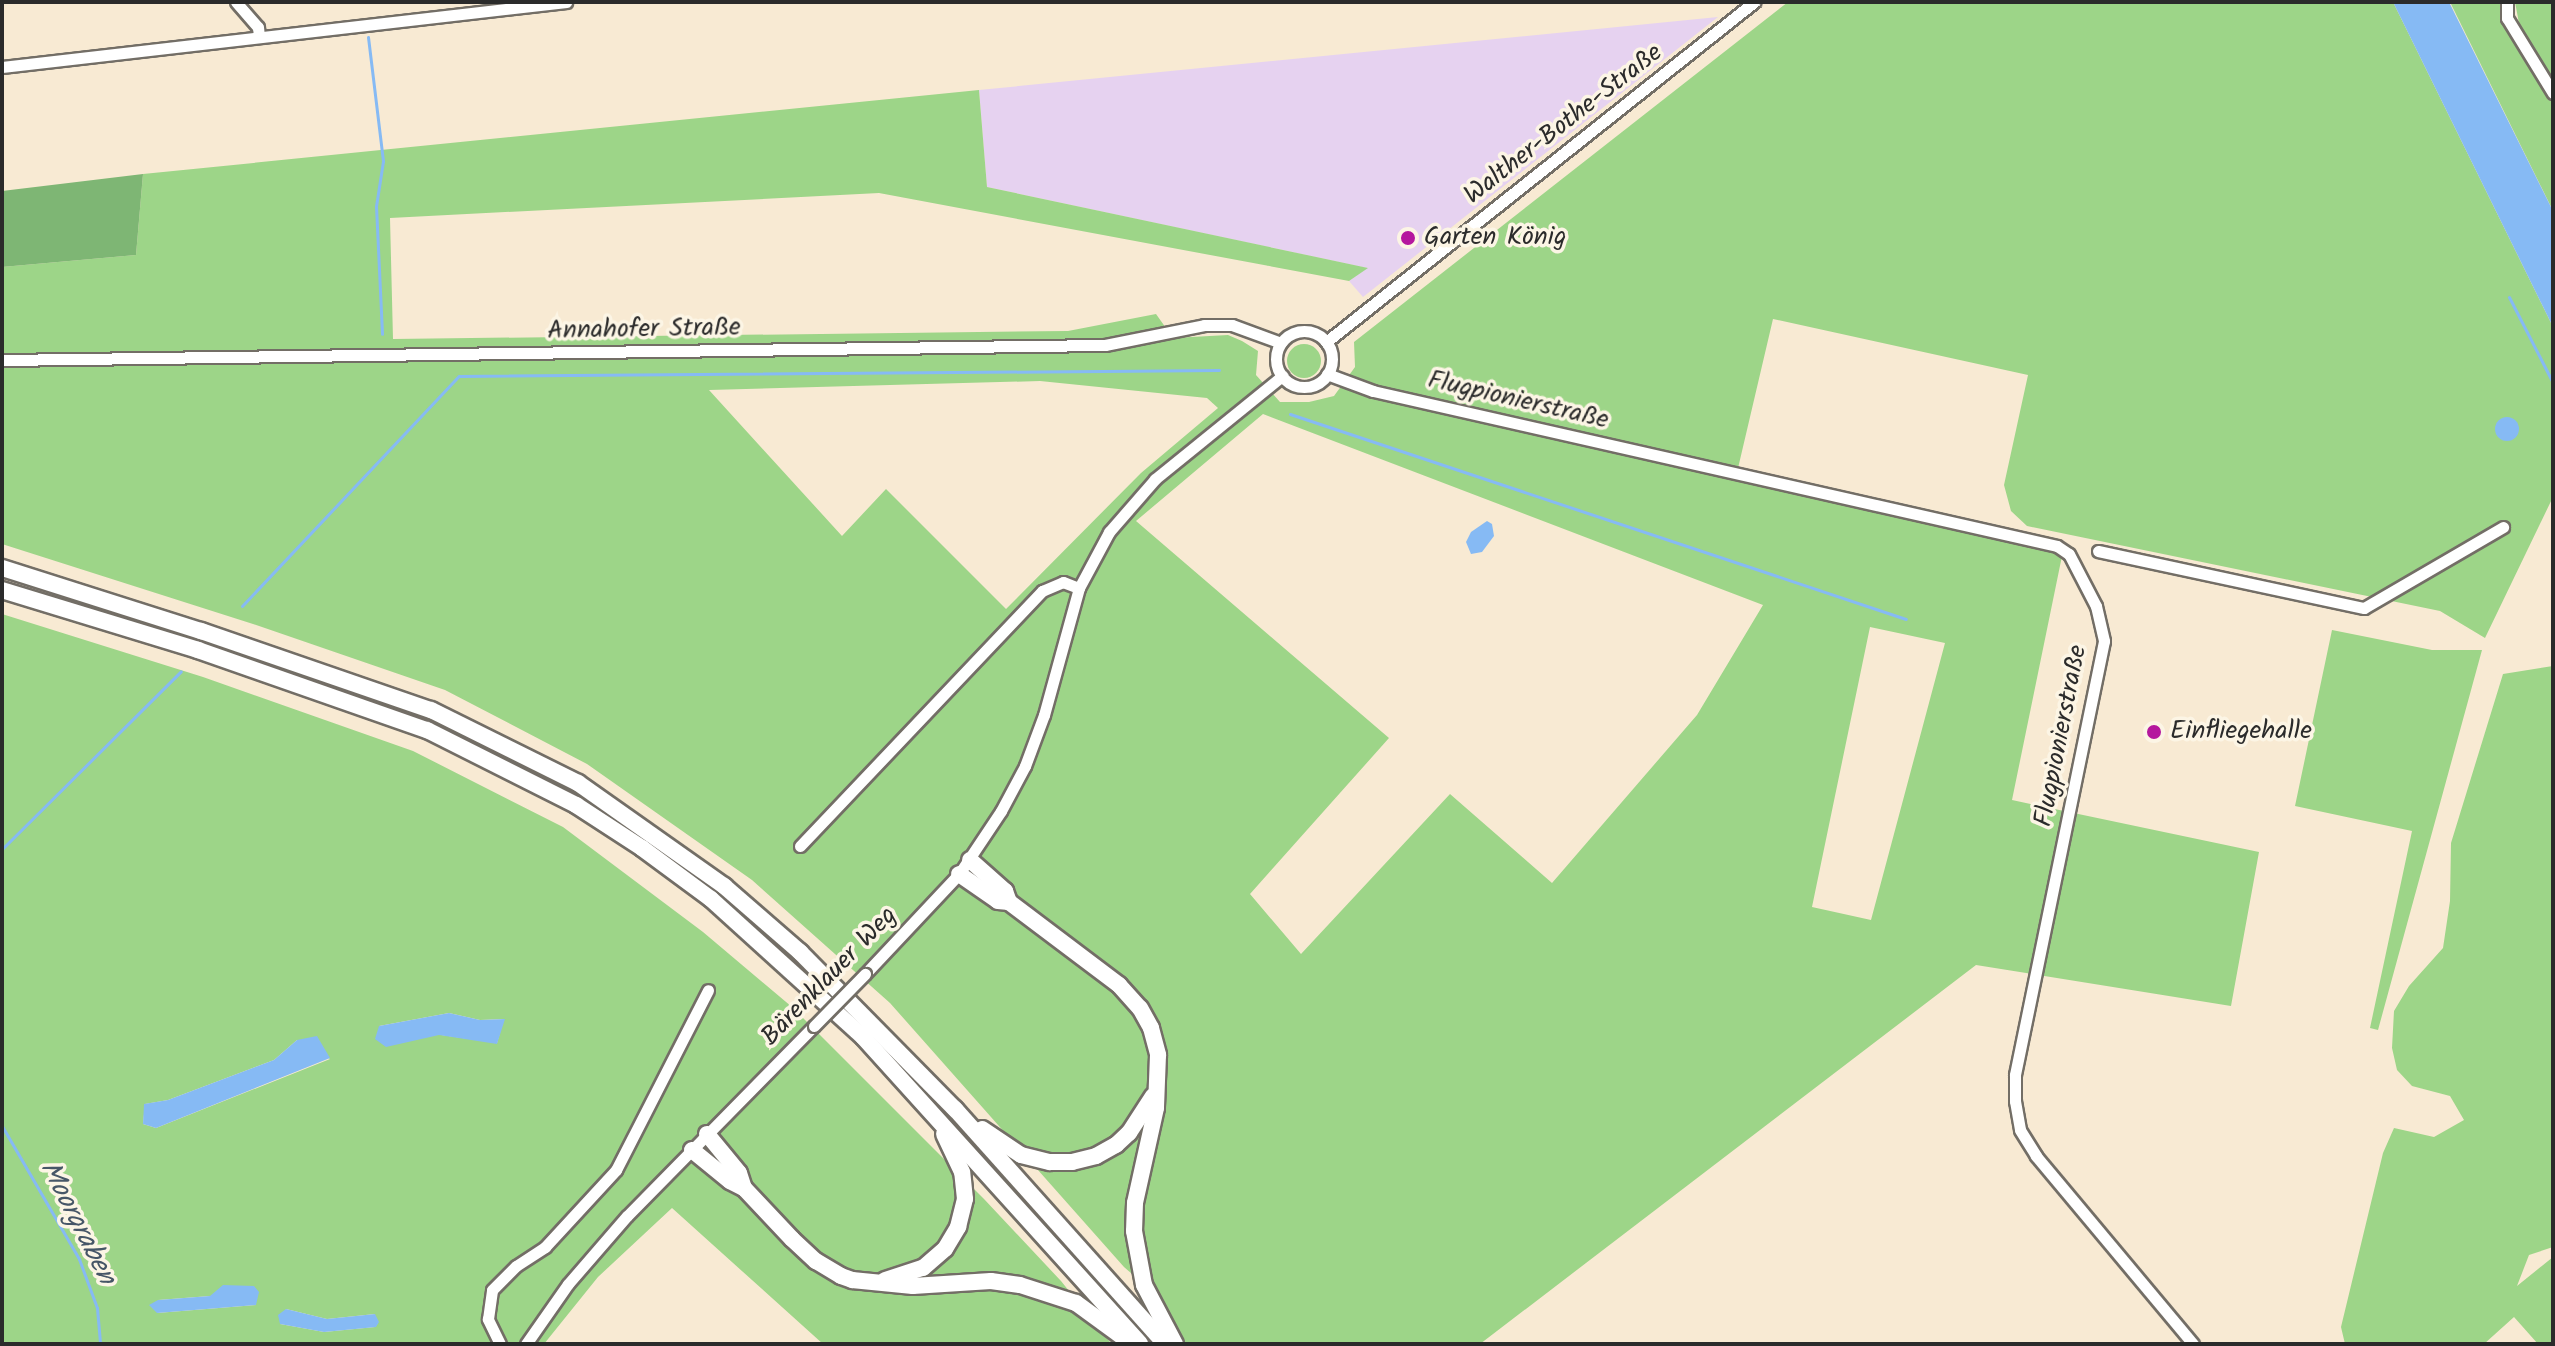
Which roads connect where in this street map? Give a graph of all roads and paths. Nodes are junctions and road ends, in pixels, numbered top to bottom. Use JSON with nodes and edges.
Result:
{"nodes":[{"id":1,"x":236,"y":2,"type":"edge"},
{"id":2,"x":566,"y":2,"type":"edge"},
{"id":3,"x":1754,"y":2,"type":"edge"},
{"id":4,"x":2507,"y":2,"type":"edge"},
{"id":5,"x":259,"y":37,"type":"junction"},
{"id":6,"x":2,"y":67,"type":"edge"},
{"id":7,"x":2553,"y":93,"type":"edge"},
{"id":8,"x":1326,"y":342,"type":"junction"},
{"id":9,"x":1281,"y":343,"type":"junction"},
{"id":10,"x":2,"y":360,"type":"edge"},
{"id":11,"x":1327,"y":374,"type":"junction"},
{"id":12,"x":1282,"y":376,"type":"junction"},
{"id":13,"x":2503,"y":527,"type":"dead end"},
{"id":14,"x":2098,"y":551,"type":"dead end"},
{"id":15,"x":2,"y":568,"type":"edge"},
{"id":16,"x":1079,"y":588,"type":"junction"},
{"id":17,"x":2,"y":590,"type":"edge"},
{"id":18,"x":800,"y":846,"type":"dead end"},
{"id":19,"x":970,"y":860,"type":"junction"},
{"id":20,"x":959,"y":874,"type":"junction"},
{"id":21,"x":1009,"y":902,"type":"junction"},
{"id":22,"x":708,"y":990,"type":"dead end"},
{"id":23,"x":1157,"y":1087,"type":"junction"},
{"id":24,"x":927,"y":1105,"type":"junction"},
{"id":25,"x":955,"y":1109,"type":"junction"},
{"id":26,"x":707,"y":1134,"type":"junction"},
{"id":27,"x":692,"y":1150,"type":"junction"},
{"id":28,"x":744,"y":1188,"type":"junction"},
{"id":29,"x":869,"y":1282,"type":"junction"},
{"id":30,"x":500,"y":1344,"type":"edge"},
{"id":31,"x":526,"y":1344,"type":"edge"},
{"id":32,"x":1132,"y":1344,"type":"edge"},
{"id":33,"x":1140,"y":1344,"type":"edge"},
{"id":34,"x":1165,"y":1344,"type":"edge"},
{"id":35,"x":1175,"y":1344,"type":"edge"},
{"id":36,"x":2193,"y":1344,"type":"edge"}],
"edges":[{"from":1,"to":5,"type":"street"},
{"from":2,"to":5,"type":"street"},
{"from":3,"to":8,"type":"street","name":"Walther-Bothe-Straße"},
{"from":4,"to":7,"type":"street"},
{"from":5,"to":6,"type":"street"},
{"from":8,"to":9,"type":"street"},
{"from":8,"to":11,"type":"street"},
{"from":9,"to":10,"type":"street","name":"Annahofer Straße"},
{"from":9,"to":12,"type":"street"},
{"from":11,"to":12,"type":"street"},
{"from":11,"to":36,"type":"street","name":"Flugpionierstraße"},
{"from":12,"to":16,"type":"street","name":"Bärenklauer Weg"},
{"from":13,"to":14,"type":"street"},
{"from":15,"to":25,"type":"highway"},
{"from":16,"to":18,"type":"street"},
{"from":16,"to":19,"type":"street","name":"Bärenklauer Weg"},
{"from":17,"to":24,"type":"highway"},
{"from":19,"to":20,"type":"street","name":"Bärenklauer Weg"},
{"from":19,"to":21,"type":"highway"},
{"from":20,"to":21,"type":"highway"},
{"from":20,"to":26,"type":"street","name":"Bärenklauer Weg","bridge":true},
{"from":21,"to":23,"type":"highway"},
{"from":22,"to":30,"type":"street"},
{"from":23,"to":25,"type":"highway"},
{"from":23,"to":35,"type":"highway"},
{"from":24,"to":29,"type":"highway"},
{"from":24,"to":33,"type":"highway"},
{"from":25,"to":34,"type":"highway"},
{"from":26,"to":27,"type":"street","name":"Bärenklauer Weg"},
{"from":26,"to":28,"type":"highway"},
{"from":27,"to":28,"type":"highway"},
{"from":27,"to":31,"type":"street","name":"Bärenklauer Weg"},
{"from":28,"to":29,"type":"highway"},
{"from":29,"to":32,"type":"highway"}]}
